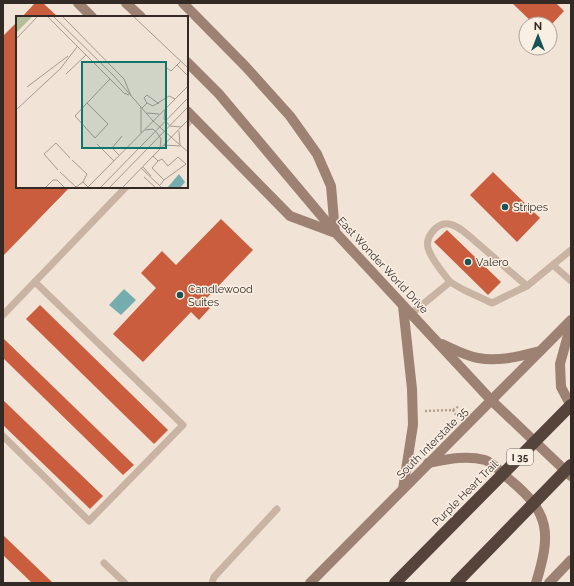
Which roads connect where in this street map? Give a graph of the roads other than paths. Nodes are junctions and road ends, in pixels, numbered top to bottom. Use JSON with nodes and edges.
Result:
{"nodes":[{"id":1,"x":78,"y":3,"type":"edge"},
{"id":2,"x":126,"y":3,"type":"edge"},
{"id":3,"x":183,"y":3,"type":"edge"},
{"id":4,"x":91,"y":16,"type":"edge"},
{"id":5,"x":140,"y":16,"type":"edge"},
{"id":6,"x":188,"y":63,"type":"edge"},
{"id":7,"x":189,"y":117,"type":"edge"},
{"id":8,"x":125,"y":188,"type":"edge"},
{"id":9,"x":335,"y":232,"type":"junction"},
{"id":10,"x":571,"y":250,"type":"edge"},
{"id":11,"x":553,"y":265,"type":"junction"},
{"id":12,"x":571,"y":281,"type":"edge"},
{"id":13,"x":35,"y":282,"type":"junction"},
{"id":14,"x":450,"y":282,"type":"junction"},
{"id":15,"x":527,"y":286,"type":"junction"},
{"id":16,"x":404,"y":306,"type":"junction"},
{"id":17,"x":411,"y":314,"type":"junction"},
{"id":18,"x":3,"y":315,"type":"edge"},
{"id":19,"x":571,"y":320,"type":"edge"},
{"id":20,"x":571,"y":324,"type":"edge"},
{"id":21,"x":439,"y":342,"type":"junction"},
{"id":22,"x":540,"y":351,"type":"junction"},
{"id":23,"x":491,"y":400,"type":"junction"},
{"id":24,"x":571,"y":405,"type":"edge"},
{"id":25,"x":3,"y":436,"type":"edge"},
{"id":26,"x":428,"y":463,"type":"junction"},
{"id":27,"x":571,"y":465,"type":"edge"},
{"id":28,"x":571,"y":476,"type":"edge"},
{"id":29,"x":403,"y":489,"type":"junction"},
{"id":30,"x":277,"y":509,"type":"dead end"},
{"id":31,"x":571,"y":560,"type":"edge"},
{"id":32,"x":104,"y":563,"type":"dead end"},
{"id":33,"x":567,"y":568,"type":"edge"},
{"id":34,"x":125,"y":583,"type":"edge"},
{"id":35,"x":212,"y":583,"type":"edge"},
{"id":36,"x":310,"y":583,"type":"edge"},
{"id":37,"x":395,"y":583,"type":"edge"},
{"id":38,"x":456,"y":583,"type":"edge"},
{"id":39,"x":536,"y":583,"type":"edge"},
{"id":40,"x":549,"y":583,"type":"edge"}],
"edges":[{"from":1,"to":4,"type":"main road"},
{"from":2,"to":5,"type":"main road"},
{"from":3,"to":9,"type":"main road"},
{"from":6,"to":9,"type":"main road","name":"East Wonder World Drive"},
{"from":7,"to":9,"type":"main road"},
{"from":8,"to":13,"type":"lane"},
{"from":9,"to":16,"type":"main road","name":"East Wonder World Drive"},
{"from":10,"to":11,"type":"lane"},
{"from":11,"to":12,"type":"lane"},
{"from":11,"to":15,"type":"lane"},
{"from":13,"to":18,"type":"lane"},
{"from":13,"to":25,"type":"lane"},
{"from":14,"to":15,"type":"lane"},
{"from":14,"to":15,"type":"lane"},
{"from":14,"to":17,"type":"lane"},
{"from":16,"to":17,"type":"main road","name":"East Wonder World Drive"},
{"from":16,"to":29,"type":"main road"},
{"from":17,"to":21,"type":"main road","name":"East Wonder World Drive"},
{"from":19,"to":22,"type":"main road","name":"South Interstate 35"},
{"from":20,"to":24,"type":"main road"},
{"from":21,"to":22,"type":"main road"},
{"from":21,"to":23,"type":"main road","name":"East Wonder World Drive"},
{"from":22,"to":23,"type":"main road","name":"South Interstate 35"},
{"from":23,"to":26,"type":"main road","name":"South Interstate 35"},
{"from":23,"to":28,"type":"main road","name":"East Wonder World Drive"},
{"from":24,"to":37,"type":"highway","name":"Purple Heart Trail","number":"I 35"},
{"from":26,"to":29,"type":"main road","name":"South Interstate 35"},
{"from":26,"to":39,"type":"main road"},
{"from":27,"to":38,"type":"highway"},
{"from":29,"to":36,"type":"main road","name":"South Interstate 35"},
{"from":30,"to":35,"type":"lane"},
{"from":31,"to":33,"type":"main road"},
{"from":32,"to":34,"type":"lane"},
{"from":33,"to":40,"type":"main road"}]}
